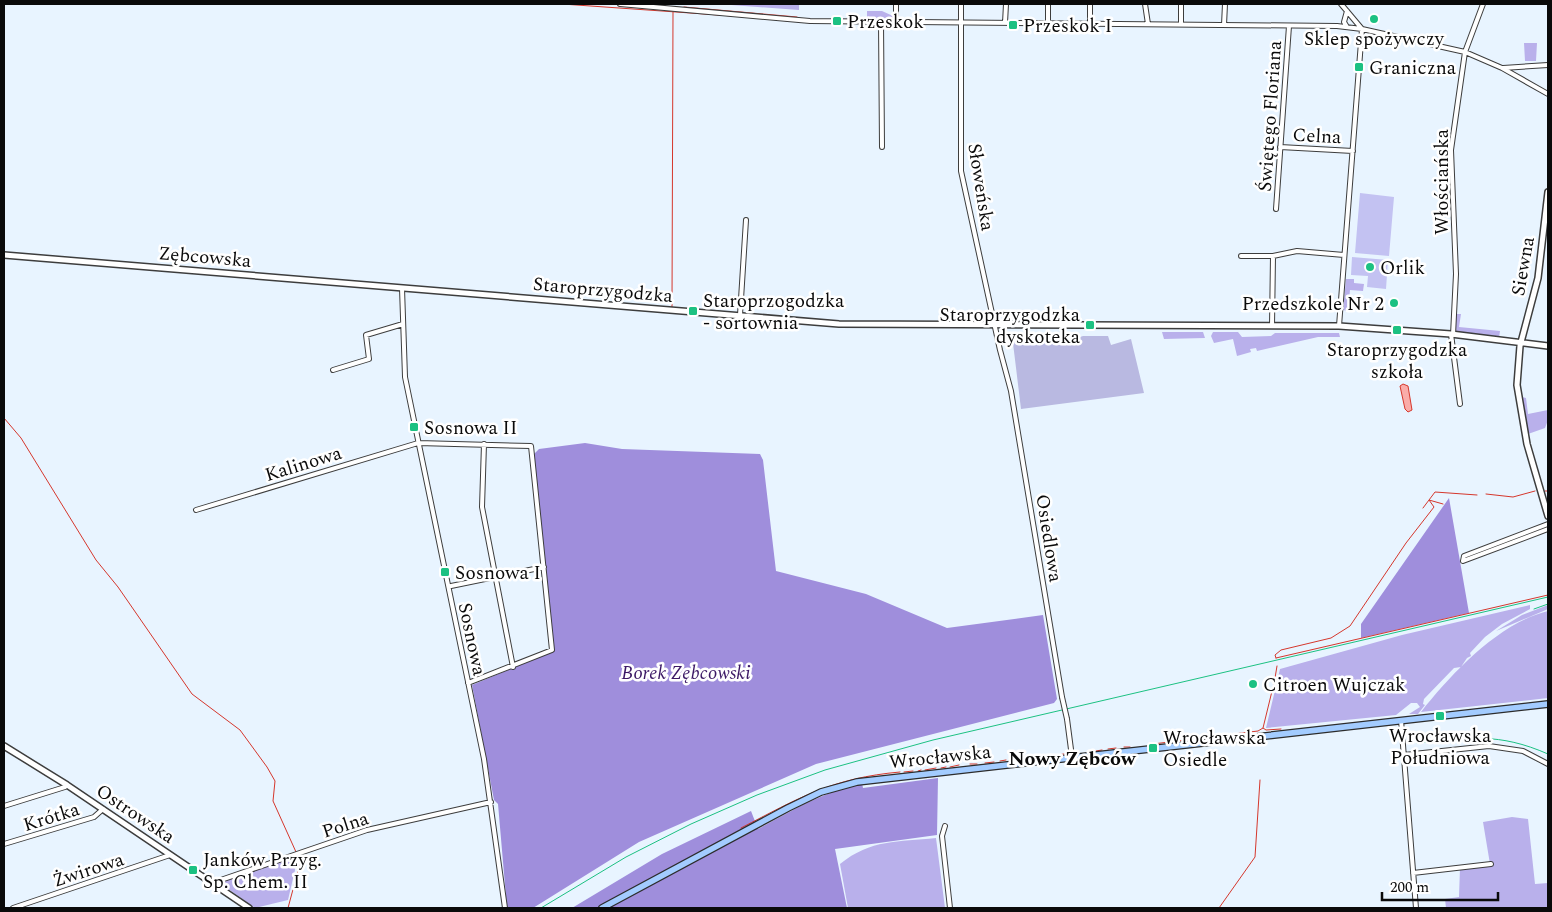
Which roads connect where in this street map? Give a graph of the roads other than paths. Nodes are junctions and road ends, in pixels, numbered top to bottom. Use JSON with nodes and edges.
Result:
{"nodes":[{"id":1,"x":620,"y":4,"type":"edge"},
{"id":2,"x":896,"y":4,"type":"edge"},
{"id":3,"x":961,"y":4,"type":"edge"},
{"id":4,"x":1006,"y":4,"type":"edge"},
{"id":5,"x":1048,"y":4,"type":"edge"},
{"id":6,"x":1090,"y":4,"type":"edge"},
{"id":7,"x":1145,"y":4,"type":"edge"},
{"id":8,"x":1182,"y":4,"type":"edge"},
{"id":9,"x":1225,"y":4,"type":"edge"},
{"id":10,"x":1341,"y":4,"type":"edge"},
{"id":11,"x":1483,"y":4,"type":"edge"},
{"id":12,"x":1347,"y":11,"type":"junction"},
{"id":13,"x":1345,"y":19,"type":"junction"},
{"id":14,"x":1354,"y":19,"type":"junction"},
{"id":15,"x":881,"y":22,"type":"junction"},
{"id":16,"x":896,"y":22,"type":"junction"},
{"id":17,"x":960,"y":22,"type":"junction"},
{"id":18,"x":1005,"y":23,"type":"junction"},
{"id":19,"x":1090,"y":23,"type":"junction"},
{"id":20,"x":1048,"y":24,"type":"junction"},
{"id":21,"x":1148,"y":24,"type":"junction"},
{"id":22,"x":1181,"y":24,"type":"junction"},
{"id":23,"x":1224,"y":25,"type":"junction"},
{"id":24,"x":1289,"y":26,"type":"junction"},
{"id":25,"x":1337,"y":26,"type":"junction"},
{"id":26,"x":1349,"y":27,"type":"junction"},
{"id":27,"x":1362,"y":29,"type":"junction"},
{"id":28,"x":1465,"y":52,"type":"junction"},
{"id":29,"x":1548,"y":65,"type":"edge"},
{"id":30,"x":1502,"y":68,"type":"junction"},
{"id":31,"x":1547,"y":93,"type":"edge"},
{"id":32,"x":882,"y":147,"type":"dead end"},
{"id":33,"x":1280,"y":147,"type":"junction"},
{"id":34,"x":1353,"y":151,"type":"junction"},
{"id":35,"x":1548,"y":192,"type":"edge"},
{"id":36,"x":1276,"y":209,"type":"dead end"},
{"id":37,"x":1547,"y":217,"type":"edge"},
{"id":38,"x":746,"y":220,"type":"dead end"},
{"id":39,"x":4,"y":255,"type":"edge"},
{"id":40,"x":1344,"y":255,"type":"junction"},
{"id":41,"x":1241,"y":256,"type":"dead end"},
{"id":42,"x":1273,"y":256,"type":"junction"},
{"id":43,"x":403,"y":288,"type":"junction"},
{"id":44,"x":740,"y":315,"type":"junction"},
{"id":45,"x":403,"y":324,"type":"junction"},
{"id":46,"x":995,"y":325,"type":"junction"},
{"id":47,"x":1272,"y":326,"type":"junction"},
{"id":48,"x":1339,"y":326,"type":"junction"},
{"id":49,"x":1452,"y":334,"type":"junction"},
{"id":50,"x":1520,"y":343,"type":"junction"},
{"id":51,"x":1548,"y":346,"type":"edge"},
{"id":52,"x":333,"y":370,"type":"dead end"},
{"id":53,"x":1460,"y":404,"type":"dead end"},
{"id":54,"x":418,"y":443,"type":"junction"},
{"id":55,"x":484,"y":444,"type":"junction"},
{"id":56,"x":196,"y":510,"type":"dead end"},
{"id":57,"x":1548,"y":516,"type":"edge"},
{"id":58,"x":1548,"y":524,"type":"edge"},
{"id":59,"x":1548,"y":529,"type":"edge"},
{"id":60,"x":544,"y":567,"type":"junction"},
{"id":61,"x":497,"y":578,"type":"junction"},
{"id":62,"x":451,"y":586,"type":"dead end"},
{"id":63,"x":513,"y":667,"type":"junction"},
{"id":64,"x":468,"y":683,"type":"junction"},
{"id":65,"x":1548,"y":704,"type":"edge"},
{"id":66,"x":1401,"y":721,"type":"junction"},
{"id":67,"x":4,"y":746,"type":"edge"},
{"id":68,"x":1404,"y":753,"type":"junction"},
{"id":69,"x":1072,"y":757,"type":"junction"},
{"id":70,"x":1548,"y":764,"type":"edge"},
{"id":71,"x":67,"y":785,"type":"junction"},
{"id":72,"x":491,"y":802,"type":"junction"},
{"id":73,"x":4,"y":806,"type":"edge"},
{"id":74,"x":103,"y":809,"type":"junction"},
{"id":75,"x":945,"y":826,"type":"dead end"},
{"id":76,"x":4,"y":844,"type":"edge"},
{"id":77,"x":170,"y":855,"type":"junction"},
{"id":78,"x":1491,"y":864,"type":"dead end"},
{"id":79,"x":1413,"y":873,"type":"junction"},
{"id":80,"x":212,"y":883,"type":"junction"},
{"id":81,"x":13,"y":908,"type":"edge"},
{"id":82,"x":249,"y":908,"type":"edge"},
{"id":83,"x":505,"y":908,"type":"edge"},
{"id":84,"x":602,"y":908,"type":"edge"},
{"id":85,"x":950,"y":908,"type":"edge"},
{"id":86,"x":1416,"y":908,"type":"edge"}],
"edges":[{"from":1,"to":15,"type":"street"},
{"from":2,"to":16,"type":"street"},
{"from":3,"to":17,"type":"street","name":"Słoweńska"},
{"from":4,"to":18,"type":"street"},
{"from":5,"to":20,"type":"street"},
{"from":6,"to":19,"type":"street"},
{"from":7,"to":21,"type":"street"},
{"from":8,"to":22,"type":"street"},
{"from":9,"to":23,"type":"street"},
{"from":10,"to":12,"type":"street"},
{"from":11,"to":28,"type":"street","name":"Włościańska"},
{"from":12,"to":13,"type":"street"},
{"from":12,"to":14,"type":"street"},
{"from":13,"to":14,"type":"street"},
{"from":13,"to":25,"type":"street"},
{"from":13,"to":26,"type":"street"},
{"from":14,"to":26,"type":"street"},
{"from":14,"to":27,"type":"street"},
{"from":15,"to":16,"type":"street"},
{"from":15,"to":32,"type":"street"},
{"from":16,"to":17,"type":"street"},
{"from":17,"to":18,"type":"street"},
{"from":17,"to":46,"type":"street","name":"Słoweńska"},
{"from":18,"to":20,"type":"street"},
{"from":19,"to":20,"type":"street"},
{"from":19,"to":21,"type":"street"},
{"from":21,"to":22,"type":"street"},
{"from":22,"to":23,"type":"street"},
{"from":23,"to":24,"type":"street"},
{"from":24,"to":25,"type":"street"},
{"from":24,"to":33,"type":"street","name":"Świętego Floriana"},
{"from":25,"to":26,"type":"street"},
{"from":26,"to":27,"type":"street"},
{"from":27,"to":28,"type":"street"},
{"from":27,"to":34,"type":"street"},
{"from":28,"to":30,"type":"street"},
{"from":28,"to":49,"type":"street","name":"Włościańska"},
{"from":29,"to":30,"type":"street"},
{"from":30,"to":31,"type":"street"},
{"from":33,"to":34,"type":"street","name":"Celna"},
{"from":33,"to":36,"type":"street","name":"Świętego Floriana"},
{"from":34,"to":40,"type":"street"},
{"from":35,"to":37,"type":"street","name":"Siewna"},
{"from":37,"to":50,"type":"street","name":"Siewna"},
{"from":38,"to":44,"type":"street"},
{"from":39,"to":43,"type":"street","name":"Zębcowska"},
{"from":40,"to":42,"type":"street"},
{"from":40,"to":48,"type":"street"},
{"from":41,"to":42,"type":"street"},
{"from":42,"to":47,"type":"street"},
{"from":43,"to":44,"type":"street","name":"Staroprzygodzka"},
{"from":43,"to":45,"type":"street","name":"Sosnowa"},
{"from":44,"to":46,"type":"street","name":"Staroprzygodzka"},
{"from":45,"to":52,"type":"street"},
{"from":45,"to":54,"type":"street","name":"Sosnowa"},
{"from":46,"to":47,"type":"street","name":"Staroprzygodzka"},
{"from":46,"to":69,"type":"street","name":"Osiedlowa","bridge":true},
{"from":47,"to":48,"type":"street","name":"Staroprzygodzka"},
{"from":48,"to":49,"type":"street","name":"Staroprzygodzka"},
{"from":49,"to":50,"type":"street","name":"Staroprzygodzka"},
{"from":49,"to":53,"type":"street","name":"Włościańska"},
{"from":50,"to":51,"type":"street","name":"Staroprzygodzka"},
{"from":50,"to":57,"type":"street","name":"Siewna"},
{"from":54,"to":55,"type":"street","name":"Kalinowa"},
{"from":54,"to":56,"type":"street","name":"Kalinowa"},
{"from":54,"to":64,"type":"street","name":"Sosnowa"},
{"from":55,"to":60,"type":"street","name":"Kalinowa"},
{"from":55,"to":61,"type":"street"},
{"from":58,"to":59,"type":"street"},
{"from":60,"to":61,"type":"street"},
{"from":60,"to":63,"type":"street"},
{"from":61,"to":62,"type":"street"},
{"from":61,"to":63,"type":"street"},
{"from":63,"to":64,"type":"street"},
{"from":64,"to":72,"type":"street","name":"Sosnowa"},
{"from":65,"to":66,"type":"main road","name":"Wrocławska"},
{"from":66,"to":68,"type":"street"},
{"from":66,"to":69,"type":"main road","name":"Wrocławska"},
{"from":67,"to":71,"type":"street","name":"Ostrowska"},
{"from":68,"to":70,"type":"street"},
{"from":68,"to":79,"type":"street"},
{"from":69,"to":84,"type":"main road","name":"Wrocławska"},
{"from":71,"to":73,"type":"street"},
{"from":71,"to":74,"type":"street","name":"Ostrowska"},
{"from":72,"to":80,"type":"street","name":"Polna"},
{"from":72,"to":83,"type":"street","name":"Sosnowa"},
{"from":74,"to":76,"type":"street","name":"Krótka"},
{"from":74,"to":77,"type":"street","name":"Ostrowska"},
{"from":75,"to":85,"type":"street"},
{"from":77,"to":80,"type":"street","name":"Ostrowska"},
{"from":77,"to":81,"type":"street","name":"Żwirowa"},
{"from":78,"to":79,"type":"street"},
{"from":79,"to":86,"type":"street"},
{"from":80,"to":82,"type":"street","name":"Ostrowska"}]}
